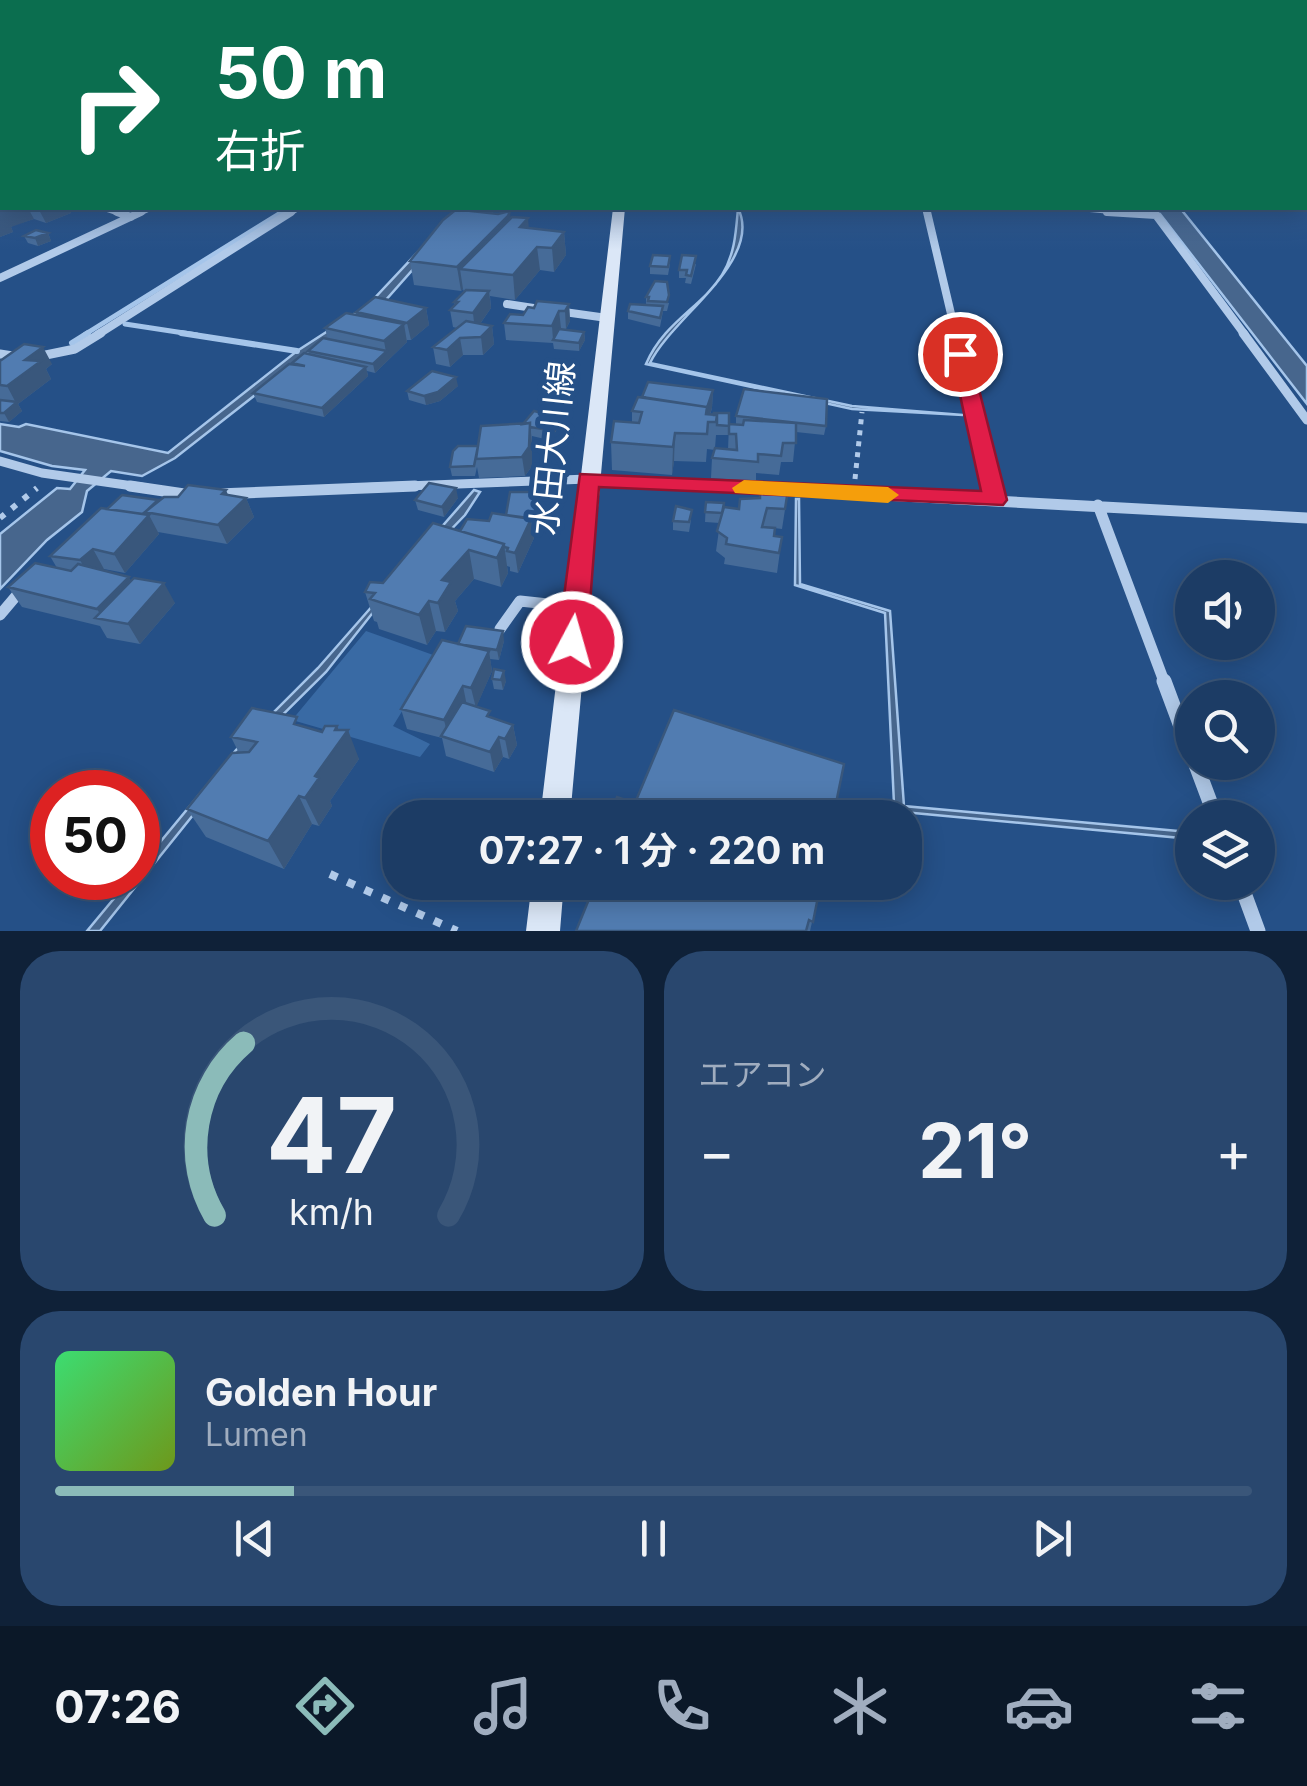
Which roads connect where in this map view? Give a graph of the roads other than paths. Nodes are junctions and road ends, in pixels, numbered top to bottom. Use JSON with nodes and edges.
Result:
{"nodes":[{"id":1,"x":110,"y":210,"type":"edge"},
{"id":2,"x":146,"y":210,"type":"edge"},
{"id":3,"x":295,"y":210,"type":"edge"},
{"id":4,"x":619,"y":210,"type":"edge"},
{"id":5,"x":926,"y":210,"type":"edge"},
{"id":6,"x":1080,"y":210,"type":"edge"},
{"id":7,"x":131,"y":217,"type":"junction"},
{"id":8,"x":0,"y":278,"type":"edge"},
{"id":9,"x":506,"y":304,"type":"dead end"},
{"id":10,"x":607,"y":318,"type":"junction"},
{"id":11,"x":0,"y":354,"type":"edge"},
{"id":12,"x":1307,"y":420,"type":"edge"},
{"id":13,"x":0,"y":461,"type":"edge"},
{"id":14,"x":588,"y":479,"type":"junction"},
{"id":15,"x":132,"y":488,"type":"junction"},
{"id":16,"x":995,"y":500,"type":"junction"},
{"id":17,"x":118,"y":501,"type":"edge"},
{"id":18,"x":1098,"y":505,"type":"junction"},
{"id":19,"x":1307,"y":518,"type":"edge"},
{"id":20,"x":33,"y":577,"type":"edge"},
{"id":21,"x":576,"y":607,"type":"junction"},
{"id":22,"x":0,"y":615,"type":"edge"},
{"id":23,"x":500,"y":629,"type":"edge"},
{"id":24,"x":1175,"y":709,"type":"edge"},
{"id":25,"x":557,"y":800,"type":"edge"},
{"id":26,"x":546,"y":900,"type":"edge"},
{"id":27,"x":1247,"y":900,"type":"edge"},
{"id":28,"x":543,"y":931,"type":"edge"},
{"id":29,"x":1258,"y":931,"type":"edge"}],
"edges":[{"from":1,"to":7,"type":"street"},
{"from":2,"to":7,"type":"street"},
{"from":3,"to":11,"type":"street"},
{"from":4,"to":10,"type":"main road","name":"水田大川線"},
{"from":5,"to":16,"type":"street"},
{"from":6,"to":12,"type":"street"},
{"from":7,"to":8,"type":"street"},
{"from":9,"to":10,"type":"street"},
{"from":10,"to":14,"type":"main road","name":"水田大川線"},
{"from":13,"to":15,"type":"street"},
{"from":14,"to":15,"type":"street"},
{"from":14,"to":16,"type":"street"},
{"from":14,"to":21,"type":"main road","name":"水田大川線"},
{"from":15,"to":17,"type":"street"},
{"from":16,"to":18,"type":"street"},
{"from":18,"to":19,"type":"street"},
{"from":18,"to":24,"type":"street"},
{"from":20,"to":22,"type":"street"},
{"from":21,"to":23,"type":"street"},
{"from":21,"to":25,"type":"main road","name":"水田大川線"},
{"from":26,"to":28,"type":"main road"},
{"from":27,"to":29,"type":"street"}]}
